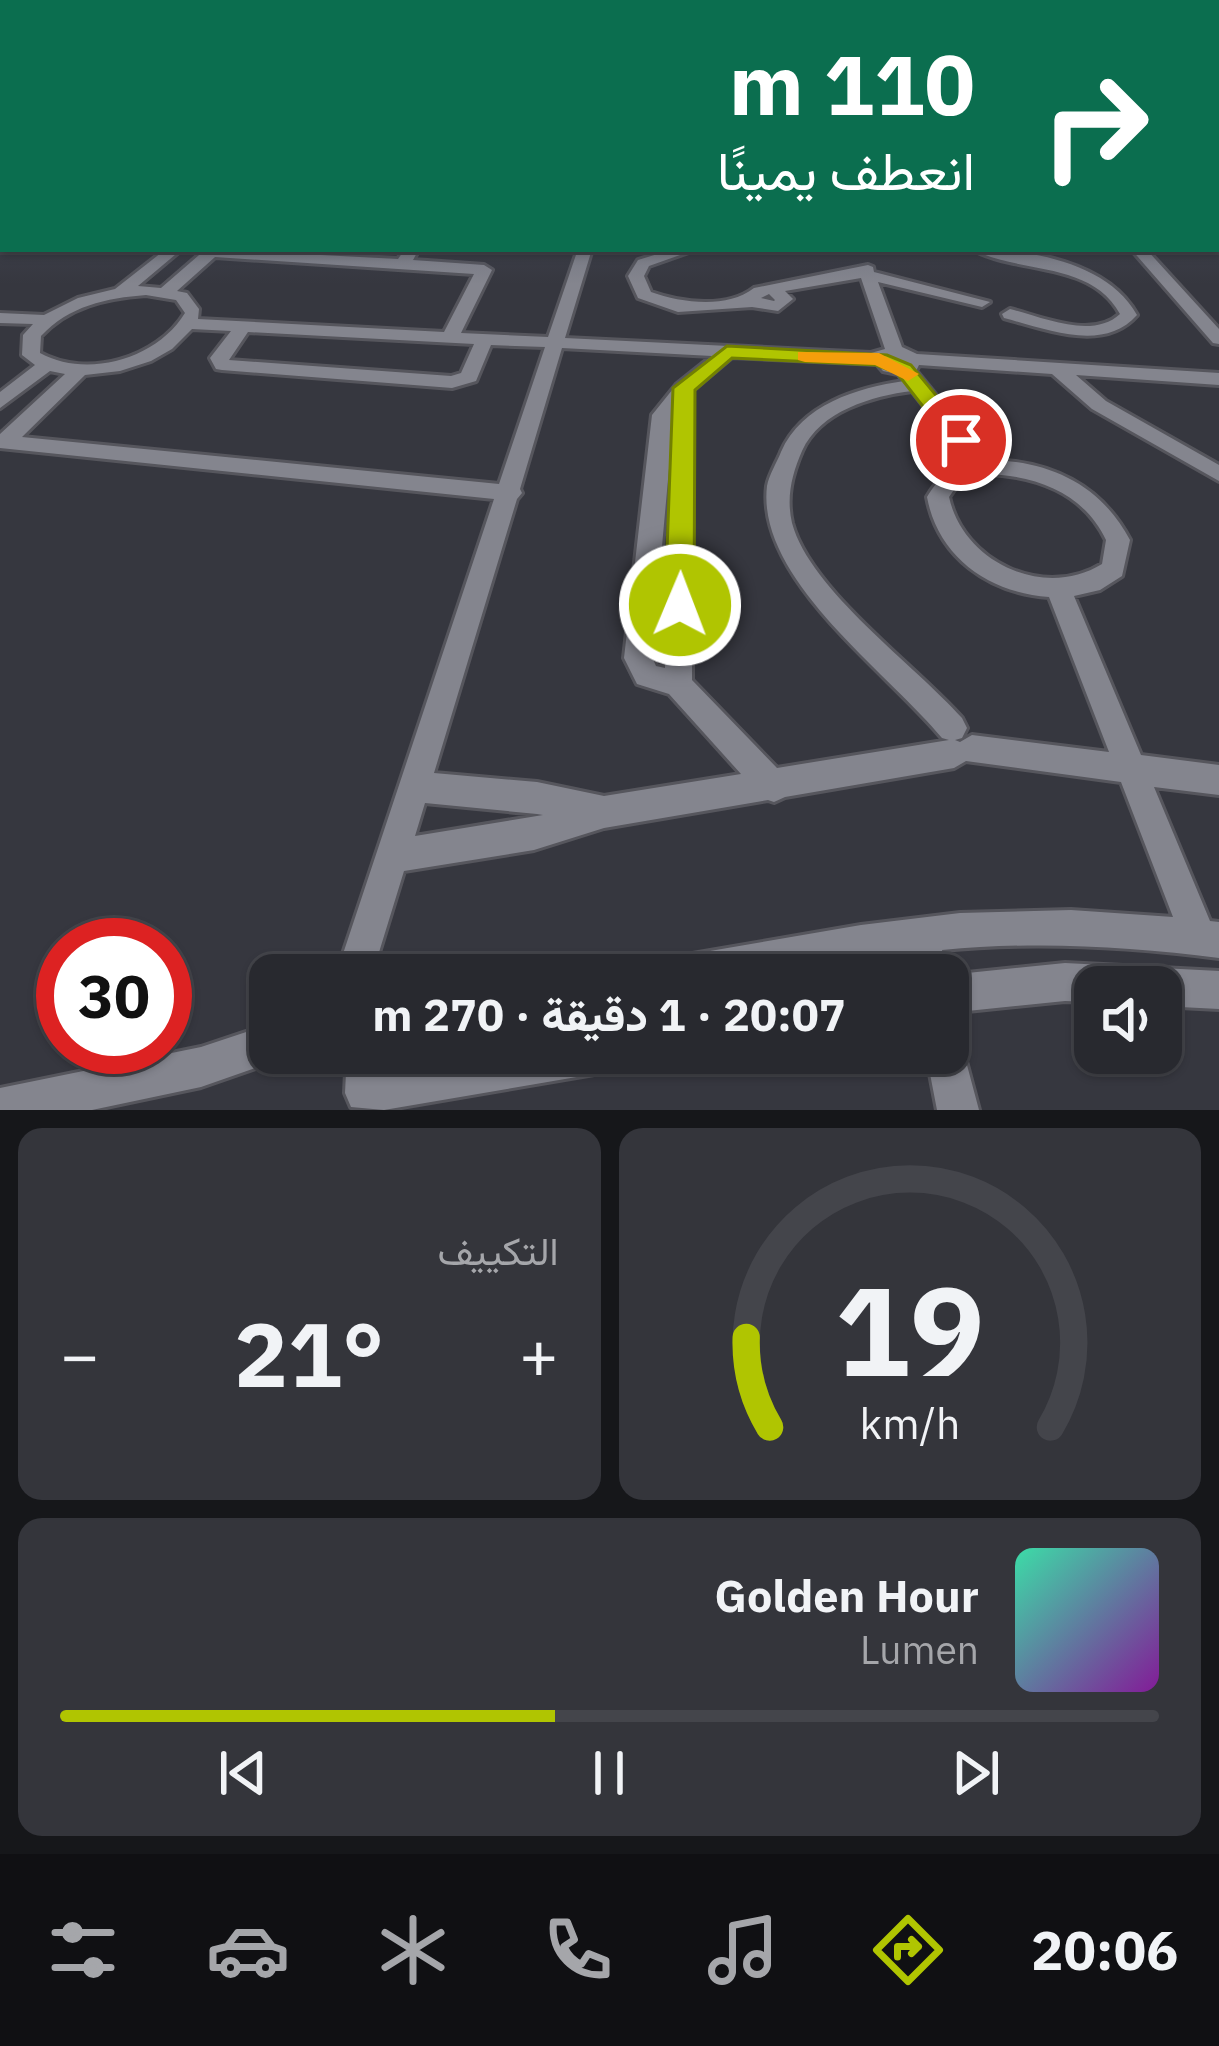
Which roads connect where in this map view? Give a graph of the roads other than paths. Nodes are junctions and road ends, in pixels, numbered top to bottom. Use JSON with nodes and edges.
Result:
{"nodes":[{"id":1,"x":171,"y":252,"type":"edge"},
{"id":2,"x":212,"y":252,"type":"edge"},
{"id":3,"x":279,"y":252,"type":"edge"},
{"id":4,"x":584,"y":252,"type":"edge"},
{"id":5,"x":680,"y":252,"type":"edge"},
{"id":6,"x":861,"y":252,"type":"edge"},
{"id":7,"x":990,"y":252,"type":"edge"},
{"id":8,"x":1141,"y":252,"type":"edge"},
{"id":9,"x":408,"y":256,"type":"edge"},
{"id":10,"x":868,"y":273,"type":"junction"},
{"id":11,"x":167,"y":291,"type":"junction"},
{"id":12,"x":121,"y":292,"type":"junction"},
{"id":13,"x":0,"y":318,"type":"edge"},
{"id":14,"x":190,"y":324,"type":"junction"},
{"id":15,"x":41,"y":325,"type":"junction"},
{"id":16,"x":243,"y":327,"type":"junction"},
{"id":17,"x":0,"y":328,"type":"edge"},
{"id":18,"x":449,"y":337,"type":"junction"},
{"id":19,"x":485,"y":339,"type":"junction"},
{"id":20,"x":1219,"y":339,"type":"edge"},
{"id":21,"x":558,"y":342,"type":"junction"},
{"id":22,"x":727,"y":352,"type":"junction"},
{"id":23,"x":901,"y":364,"type":"junction"},
{"id":24,"x":46,"y":365,"type":"junction"},
{"id":25,"x":81,"y":369,"type":"junction"},
{"id":26,"x":1059,"y":370,"type":"junction"},
{"id":27,"x":1219,"y":379,"type":"edge"},
{"id":28,"x":0,"y":402,"type":"edge"},
{"id":29,"x":2,"y":442,"type":"edge"},
{"id":30,"x":983,"y":467,"type":"junction"},
{"id":31,"x":1219,"y":474,"type":"edge"},
{"id":32,"x":511,"y":493,"type":"junction"},
{"id":33,"x":667,"y":514,"type":"junction"},
{"id":34,"x":1058,"y":588,"type":"junction"},
{"id":35,"x":678,"y":684,"type":"junction"},
{"id":36,"x":960,"y":744,"type":"junction"},
{"id":37,"x":1130,"y":766,"type":"junction"},
{"id":38,"x":1219,"y":779,"type":"edge"},
{"id":39,"x":412,"y":786,"type":"junction"},
{"id":40,"x":774,"y":788,"type":"junction"},
{"id":41,"x":604,"y":812,"type":"junction"},
{"id":42,"x":392,"y":856,"type":"junction"},
{"id":43,"x":921,"y":934,"type":"junction"},
{"id":44,"x":1209,"y":939,"type":"edge"},
{"id":45,"x":361,"y":954,"type":"edge"},
{"id":46,"x":801,"y":954,"type":"edge"},
{"id":47,"x":925,"y":954,"type":"edge"},
{"id":48,"x":1219,"y":990,"type":"edge"},
{"id":49,"x":969,"y":992,"type":"edge"},
{"id":50,"x":249,"y":1051,"type":"edge"},
{"id":51,"x":366,"y":1074,"type":"edge"},
{"id":52,"x":477,"y":1074,"type":"edge"},
{"id":53,"x":950,"y":1074,"type":"edge"},
{"id":54,"x":0,"y":1108,"type":"edge"},
{"id":55,"x":958,"y":1110,"type":"edge"}],
"edges":[{"from":1,"to":12,"type":"street"},
{"from":2,"to":11,"type":"street"},
{"from":3,"to":9,"type":"street"},
{"from":4,"to":21,"type":"street"},
{"from":5,"to":10,"type":"street"},
{"from":6,"to":10,"type":"street"},
{"from":7,"to":10,"type":"street"},
{"from":8,"to":20,"type":"street"},
{"from":9,"to":18,"type":"street"},
{"from":10,"to":23,"type":"street"},
{"from":11,"to":12,"type":"street"},
{"from":11,"to":14,"type":"street"},
{"from":12,"to":15,"type":"street"},
{"from":13,"to":15,"type":"street"},
{"from":14,"to":16,"type":"street"},
{"from":14,"to":25,"type":"street"},
{"from":15,"to":17,"type":"street"},
{"from":15,"to":24,"type":"street"},
{"from":16,"to":18,"type":"street"},
{"from":16,"to":19,"type":"street"},
{"from":18,"to":19,"type":"street"},
{"from":19,"to":21,"type":"street"},
{"from":21,"to":22,"type":"street"},
{"from":21,"to":32,"type":"street"},
{"from":22,"to":23,"type":"street"},
{"from":22,"to":33,"type":"street"},
{"from":23,"to":26,"type":"street"},
{"from":23,"to":30,"type":"street"},
{"from":23,"to":36,"type":"street"},
{"from":24,"to":25,"type":"street"},
{"from":24,"to":28,"type":"street"},
{"from":25,"to":29,"type":"street"},
{"from":26,"to":27,"type":"street"},
{"from":26,"to":31,"type":"street"},
{"from":29,"to":32,"type":"street"},
{"from":30,"to":34,"type":"street"},
{"from":30,"to":34,"type":"street"},
{"from":32,"to":39,"type":"street"},
{"from":33,"to":35,"type":"street"},
{"from":33,"to":35,"type":"street"},
{"from":34,"to":37,"type":"street"},
{"from":35,"to":40,"type":"street"},
{"from":36,"to":37,"type":"street"},
{"from":36,"to":40,"type":"street"},
{"from":37,"to":38,"type":"street"},
{"from":37,"to":44,"type":"street"},
{"from":39,"to":41,"type":"street"},
{"from":39,"to":42,"type":"street"},
{"from":40,"to":41,"type":"street"},
{"from":41,"to":42,"type":"street"},
{"from":42,"to":45,"type":"street"},
{"from":43,"to":44,"type":"street"},
{"from":43,"to":46,"type":"street"},
{"from":43,"to":47,"type":"street"},
{"from":48,"to":49,"type":"street"},
{"from":50,"to":54,"type":"street"},
{"from":51,"to":52,"type":"street"},
{"from":53,"to":55,"type":"street"}]}
